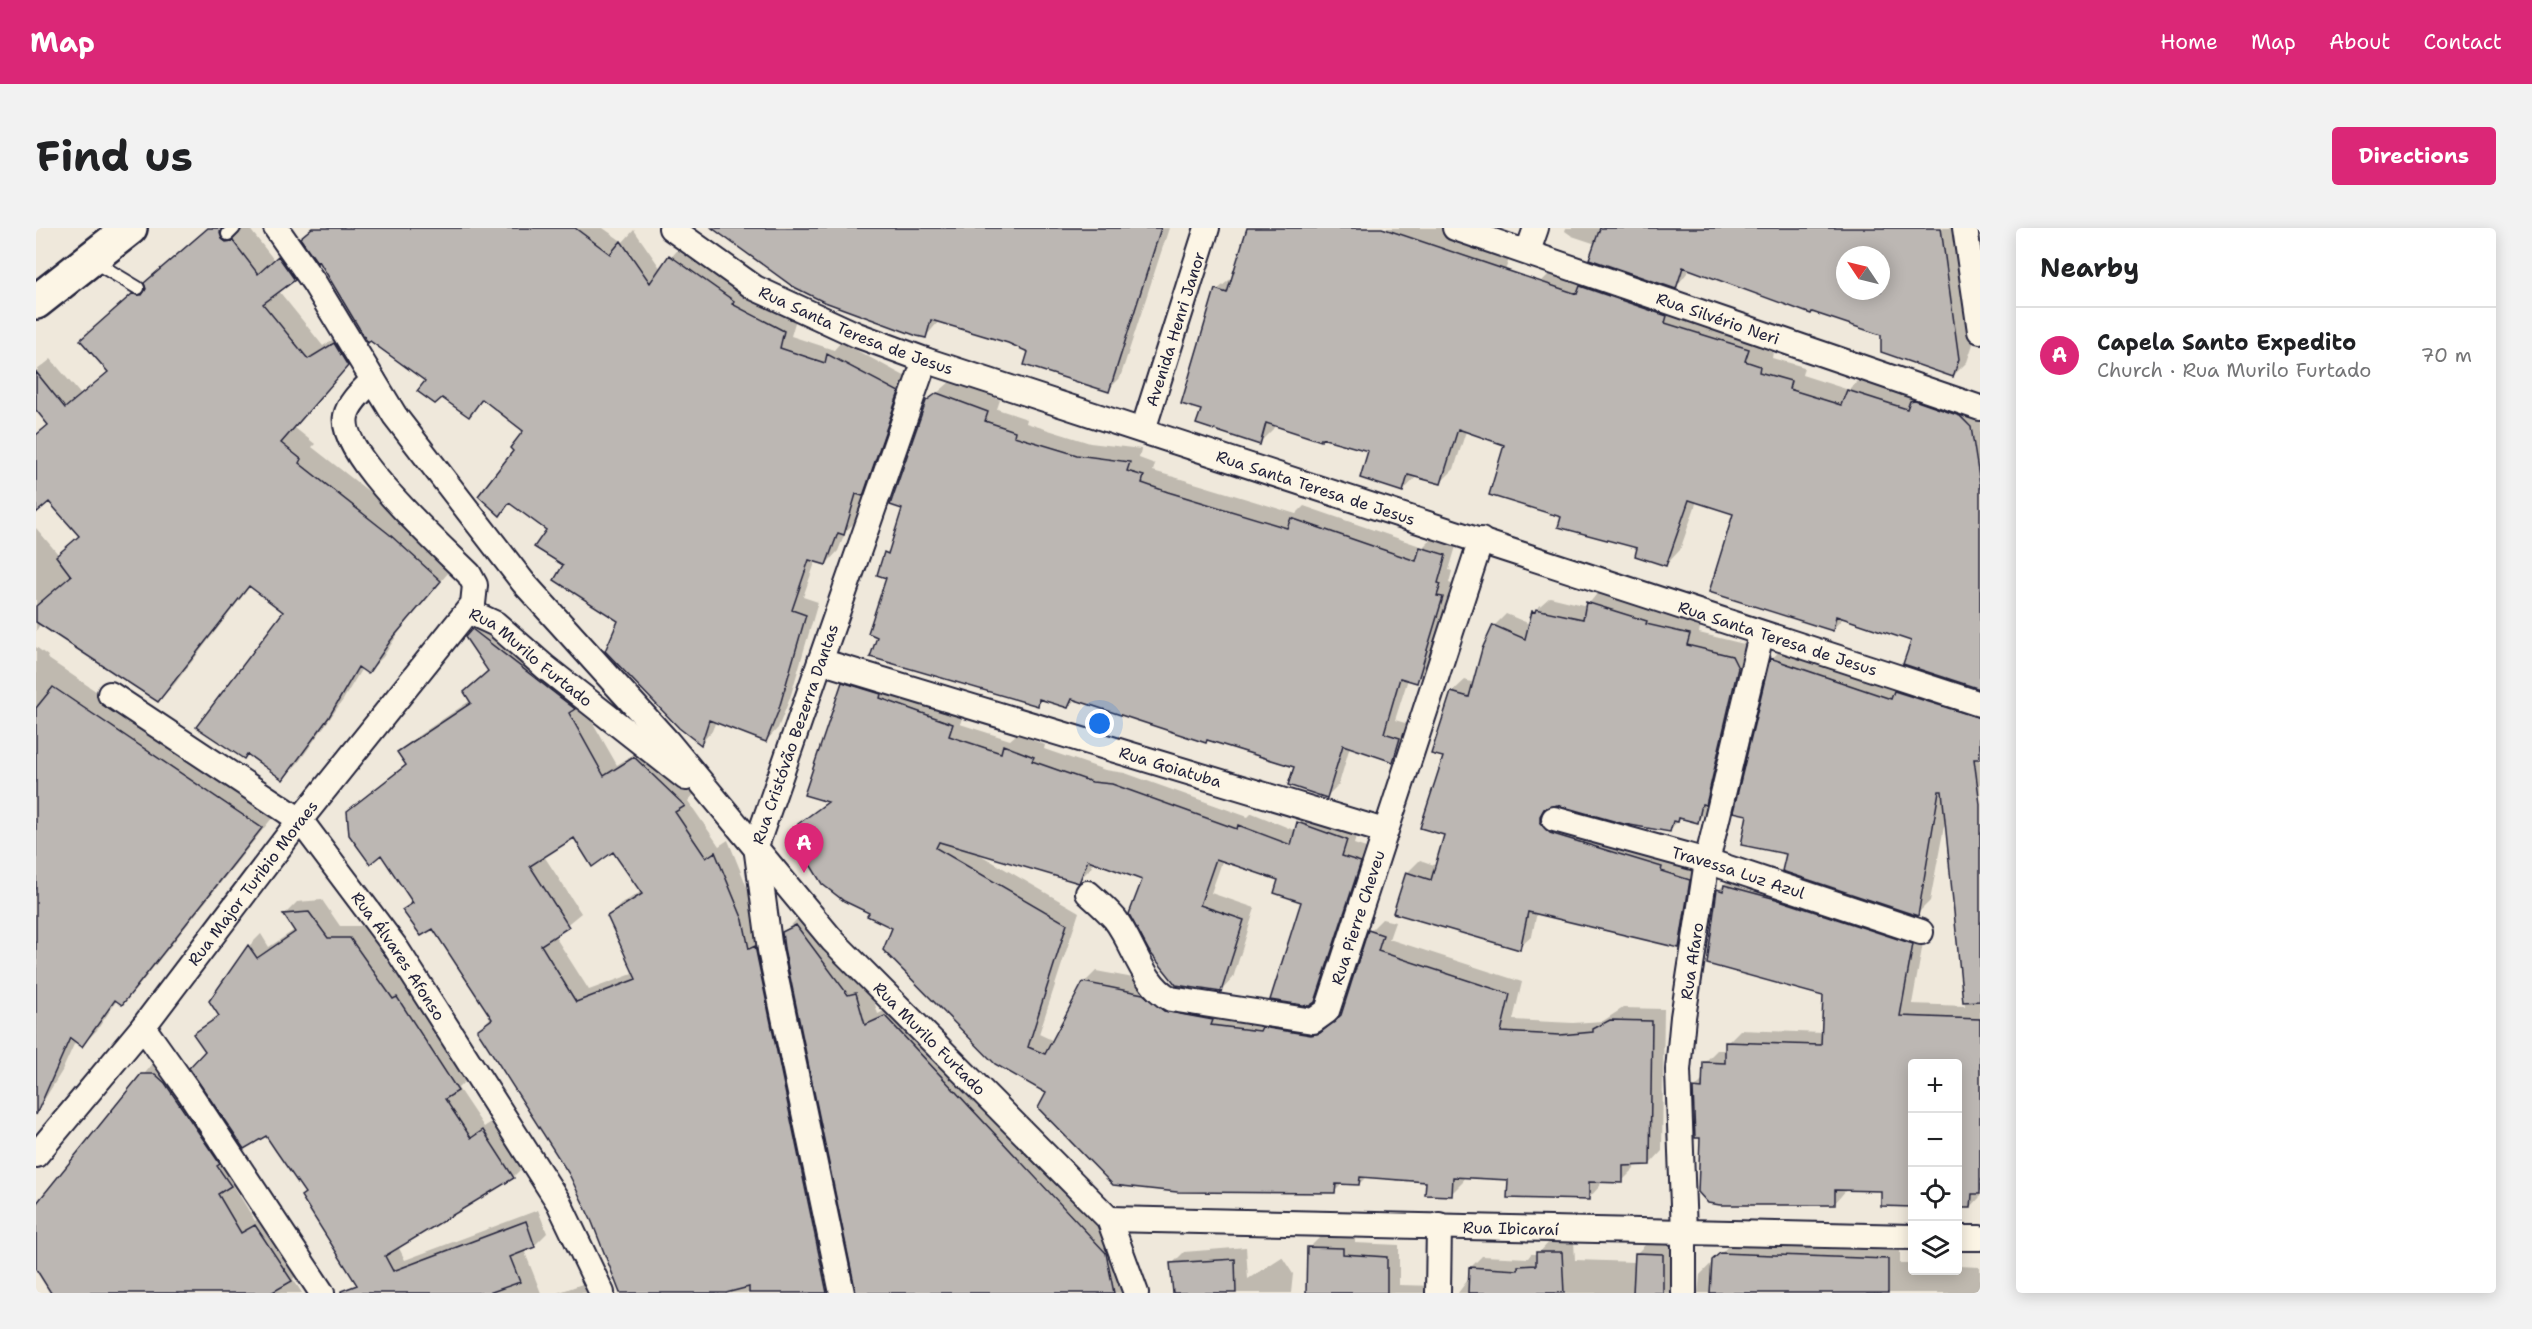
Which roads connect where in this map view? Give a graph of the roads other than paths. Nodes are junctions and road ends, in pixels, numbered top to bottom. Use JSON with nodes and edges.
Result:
{"nodes":[{"id":1,"x":130,"y":228,"type":"edge"},
{"id":2,"x":276,"y":228,"type":"edge"},
{"id":3,"x":671,"y":228,"type":"edge"},
{"id":4,"x":1207,"y":228,"type":"edge"},
{"id":5,"x":1455,"y":228,"type":"edge"},
{"id":6,"x":1536,"y":228,"type":"edge"},
{"id":7,"x":1965,"y":228,"type":"edge"},
{"id":8,"x":1528,"y":251,"type":"junction"},
{"id":9,"x":92,"y":260,"type":"junction"},
{"id":10,"x":138,"y":288,"type":"dead end"},
{"id":11,"x":36,"y":302,"type":"edge"},
{"id":12,"x":1980,"y":331,"type":"edge"},
{"id":13,"x":925,"y":360,"type":"junction"},
{"id":14,"x":373,"y":380,"type":"junction"},
{"id":15,"x":1980,"y":408,"type":"edge"},
{"id":16,"x":1143,"y":430,"type":"junction"},
{"id":17,"x":1481,"y":540,"type":"junction"},
{"id":18,"x":470,"y":612,"type":"junction"},
{"id":19,"x":1761,"y":635,"type":"junction"},
{"id":20,"x":820,"y":661,"type":"junction"},
{"id":21,"x":110,"y":694,"type":"dead end"},
{"id":22,"x":1980,"y":704,"type":"edge"},
{"id":23,"x":707,"y":792,"type":"junction"},
{"id":24,"x":1554,"y":819,"type":"dead end"},
{"id":25,"x":300,"y":820,"type":"junction"},
{"id":26,"x":1384,"y":831,"type":"junction"},
{"id":27,"x":756,"y":846,"type":"junction"},
{"id":28,"x":1707,"y":861,"type":"junction"},
{"id":29,"x":1088,"y":893,"type":"dead end"},
{"id":30,"x":1922,"y":932,"type":"dead end"},
{"id":31,"x":143,"y":1028,"type":"junction"},
{"id":32,"x":36,"y":1155,"type":"edge"},
{"id":33,"x":1108,"y":1219,"type":"junction"},
{"id":34,"x":1439,"y":1225,"type":"junction"},
{"id":35,"x":1684,"y":1233,"type":"junction"},
{"id":36,"x":1908,"y":1237,"type":"edge"},
{"id":37,"x":1962,"y":1238,"type":"edge"},
{"id":38,"x":1980,"y":1238,"type":"edge"},
{"id":39,"x":322,"y":1293,"type":"edge"},
{"id":40,"x":602,"y":1293,"type":"edge"},
{"id":41,"x":842,"y":1293,"type":"edge"},
{"id":42,"x":1136,"y":1293,"type":"edge"},
{"id":43,"x":1438,"y":1293,"type":"edge"},
{"id":44,"x":1684,"y":1293,"type":"edge"}],
"edges":[{"from":1,"to":9,"type":"main road"},
{"from":2,"to":14,"type":"street","name":"Rua Murilo Furtado"},
{"from":3,"to":13,"type":"street","name":"Rua Santa Teresa de Jesus"},
{"from":4,"to":16,"type":"street","name":"Avenida Henri Janor"},
{"from":5,"to":8,"type":"street","name":"Rua Silvério Neri"},
{"from":6,"to":8,"type":"street"},
{"from":7,"to":12,"type":"street"},
{"from":8,"to":15,"type":"street","name":"Rua Silvério Neri"},
{"from":9,"to":10,"type":"lane"},
{"from":9,"to":11,"type":"main road"},
{"from":13,"to":16,"type":"street","name":"Rua Santa Teresa de Jesus"},
{"from":13,"to":20,"type":"street","name":"Rua Cristóvão Bezerra Dantas"},
{"from":14,"to":18,"type":"street","name":"Rua Murilo Furtado"},
{"from":14,"to":23,"type":"street","name":"Rua Murilo Furtado"},
{"from":16,"to":17,"type":"street","name":"Rua Santa Teresa de Jesus"},
{"from":17,"to":19,"type":"street","name":"Rua Santa Teresa de Jesus"},
{"from":17,"to":26,"type":"street","name":"Rua Pierre Cheveu"},
{"from":18,"to":23,"type":"street","name":"Rua Murilo Furtado"},
{"from":18,"to":25,"type":"street","name":"Rua Major Turibio Moraes"},
{"from":19,"to":22,"type":"street","name":"Rua Santa Teresa de Jesus"},
{"from":19,"to":28,"type":"street","name":"Rua Afaro"},
{"from":20,"to":26,"type":"street","name":"Rua Goiatuba"},
{"from":20,"to":27,"type":"street","name":"Rua Cristóvão Bezerra Dantas"},
{"from":21,"to":25,"type":"street","name":"Rua Álvares Afonso"},
{"from":23,"to":27,"type":"street","name":"Rua Murilo Furtado"},
{"from":24,"to":28,"type":"street","name":"Travessa Luz Azul"},
{"from":25,"to":31,"type":"street","name":"Rua Major Turibio Moraes"},
{"from":25,"to":40,"type":"street","name":"Rua Álvares Afonso"},
{"from":26,"to":29,"type":"street","name":"Rua Pierre Cheveu"},
{"from":27,"to":33,"type":"street","name":"Rua Murilo Furtado"},
{"from":27,"to":41,"type":"street","name":"Rua Cristóvão Bezerra Dantas"},
{"from":28,"to":30,"type":"street","name":"Travessa Luz Azul"},
{"from":28,"to":35,"type":"street","name":"Rua Afaro"},
{"from":31,"to":32,"type":"street","name":"Rua Major Turibio Moraes"},
{"from":31,"to":39,"type":"street"},
{"from":33,"to":34,"type":"street","name":"Rua Ibicaraí"},
{"from":33,"to":42,"type":"street","name":"Rua Murilo Furtado"},
{"from":34,"to":35,"type":"street","name":"Rua Ibicaraí"},
{"from":34,"to":43,"type":"street"},
{"from":35,"to":36,"type":"street","name":"Rua Ibicaraí"},
{"from":35,"to":44,"type":"street","name":"Rua Afaro"},
{"from":37,"to":38,"type":"street"}]}
